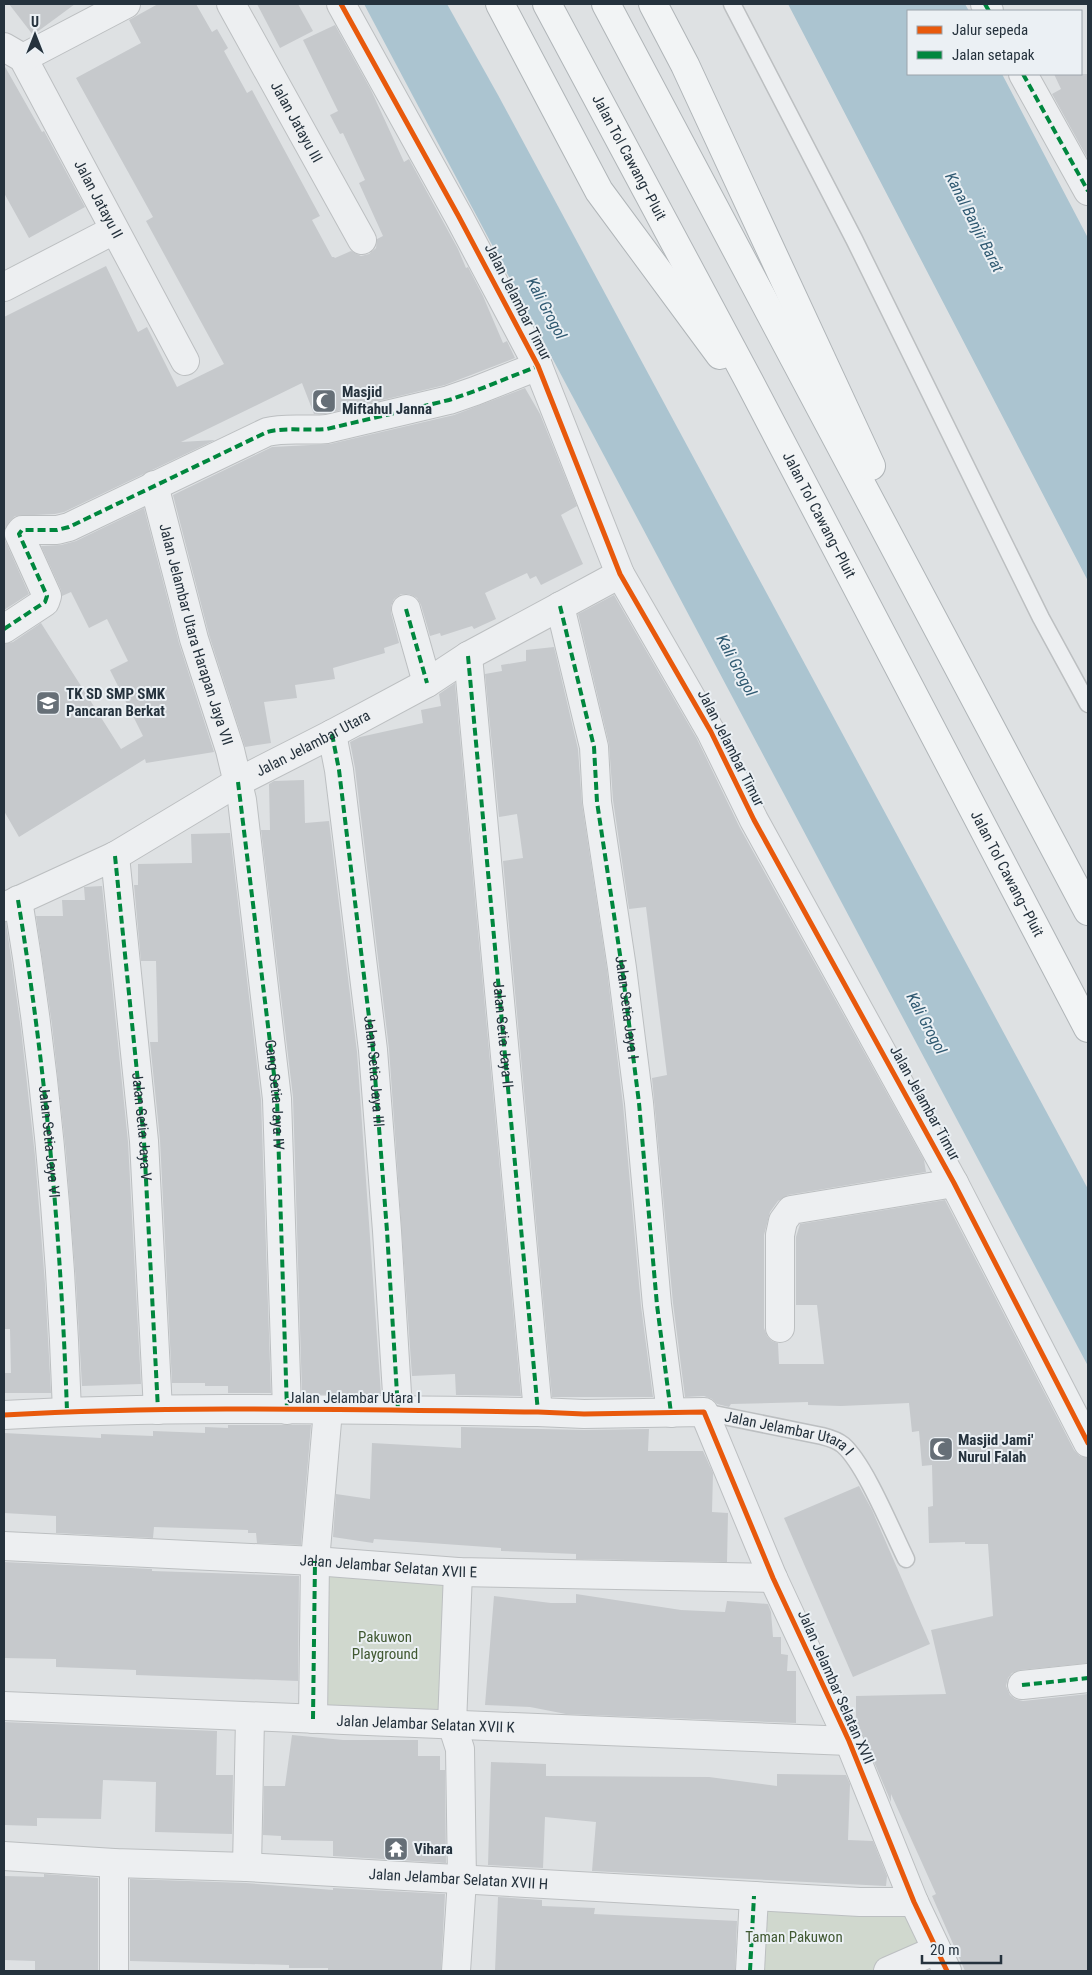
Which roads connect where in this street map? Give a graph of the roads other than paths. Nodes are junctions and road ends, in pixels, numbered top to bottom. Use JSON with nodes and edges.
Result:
{"nodes":[{"id":1,"x":126,"y":4,"type":"edge"},
{"id":2,"x":231,"y":4,"type":"edge"},
{"id":3,"x":341,"y":4,"type":"edge"},
{"id":4,"x":500,"y":4,"type":"edge"},
{"id":5,"x":548,"y":4,"type":"edge"},
{"id":6,"x":606,"y":4,"type":"edge"},
{"id":7,"x":653,"y":4,"type":"edge"},
{"id":8,"x":732,"y":4,"type":"edge"},
{"id":9,"x":13,"y":52,"type":"edge"},
{"id":10,"x":1024,"y":75,"type":"edge"},
{"id":11,"x":1088,"y":191,"type":"edge"},
{"id":12,"x":114,"y":230,"type":"junction"},
{"id":13,"x":362,"y":240,"type":"dead end"},
{"id":14,"x":4,"y":287,"type":"edge"},
{"id":15,"x":185,"y":361,"type":"dead end"},
{"id":16,"x":538,"y":366,"type":"junction"},
{"id":17,"x":749,"y":380,"type":"junction"},
{"id":18,"x":154,"y":486,"type":"junction"},
{"id":19,"x":620,"y":574,"type":"junction"},
{"id":20,"x":560,"y":606,"type":"junction"},
{"id":21,"x":406,"y":610,"type":"dead end"},
{"id":22,"x":932,"y":618,"type":"junction"},
{"id":23,"x":4,"y":629,"type":"edge"},
{"id":24,"x":468,"y":656,"type":"junction"},
{"id":25,"x":427,"y":683,"type":"junction"},
{"id":26,"x":1088,"y":704,"type":"edge"},
{"id":27,"x":332,"y":734,"type":"junction"},
{"id":28,"x":238,"y":782,"type":"junction"},
{"id":29,"x":115,"y":856,"type":"junction"},
{"id":30,"x":11,"y":904,"type":"edge"},
{"id":31,"x":1088,"y":911,"type":"edge"},
{"id":32,"x":1088,"y":1028,"type":"edge"},
{"id":33,"x":954,"y":1183,"type":"junction"},
{"id":34,"x":780,"y":1328,"type":"dead end"},
{"id":35,"x":66,"y":1398,"type":"junction"},
{"id":36,"x":158,"y":1404,"type":"junction"},
{"id":37,"x":286,"y":1410,"type":"junction"},
{"id":38,"x":328,"y":1410,"type":"junction"},
{"id":39,"x":398,"y":1410,"type":"junction"},
{"id":40,"x":538,"y":1412,"type":"junction"},
{"id":41,"x":672,"y":1412,"type":"junction"},
{"id":42,"x":704,"y":1412,"type":"junction"},
{"id":43,"x":4,"y":1415,"type":"edge"},
{"id":44,"x":1088,"y":1443,"type":"edge"},
{"id":45,"x":4,"y":1546,"type":"edge"},
{"id":46,"x":906,"y":1559,"type":"dead end"},
{"id":47,"x":315,"y":1561,"type":"junction"},
{"id":48,"x":458,"y":1572,"type":"junction"},
{"id":49,"x":773,"y":1578,"type":"junction"},
{"id":50,"x":1088,"y":1678,"type":"edge"},
{"id":51,"x":1022,"y":1685,"type":"dead end"},
{"id":52,"x":4,"y":1706,"type":"edge"},
{"id":53,"x":250,"y":1718,"type":"junction"},
{"id":54,"x":313,"y":1719,"type":"junction"},
{"id":55,"x":452,"y":1724,"type":"junction"},
{"id":56,"x":849,"y":1741,"type":"junction"},
{"id":57,"x":4,"y":1856,"type":"edge"},
{"id":58,"x":114,"y":1863,"type":"junction"},
{"id":59,"x":247,"y":1867,"type":"junction"},
{"id":60,"x":462,"y":1880,"type":"junction"},
{"id":61,"x":754,"y":1896,"type":"junction"},
{"id":62,"x":914,"y":1902,"type":"junction"},
{"id":63,"x":941,"y":1961,"type":"edge"},
{"id":64,"x":114,"y":1971,"type":"edge"},
{"id":65,"x":456,"y":1971,"type":"edge"},
{"id":66,"x":750,"y":1971,"type":"edge"},
{"id":67,"x":888,"y":1971,"type":"edge"}],
"edges":[{"from":1,"to":9,"type":"street"},
{"from":2,"to":13,"type":"street","name":"Jalan Jatayu III"},
{"from":3,"to":16,"type":"street","name":"Jalan Jelambar Timur"},
{"from":4,"to":17,"type":"highway"},
{"from":5,"to":17,"type":"highway","name":"Jalan Tol Cawang–Pluit"},
{"from":6,"to":22,"type":"highway"},
{"from":7,"to":22,"type":"highway"},
{"from":8,"to":26,"type":"lane"},
{"from":9,"to":12,"type":"street","name":"Jalan Jatayu II"},
{"from":10,"to":11,"type":"street"},
{"from":12,"to":14,"type":"street"},
{"from":12,"to":15,"type":"street","name":"Jalan Jatayu II"},
{"from":16,"to":18,"type":"street"},
{"from":16,"to":19,"type":"street","name":"Jalan Jelambar Timur"},
{"from":17,"to":32,"type":"highway","name":"Jalan Tol Cawang–Pluit"},
{"from":18,"to":23,"type":"street"},
{"from":18,"to":28,"type":"street","name":"Jalan Jelambar Utara Harapan Jaya VII"},
{"from":19,"to":20,"type":"street","name":"Jalan Jelambar Utara"},
{"from":19,"to":33,"type":"street","name":"Jalan Jelambar Timur"},
{"from":20,"to":24,"type":"street","name":"Jalan Jelambar Utara"},
{"from":20,"to":41,"type":"street","name":"Jalan Setia Jaya I"},
{"from":21,"to":25,"type":"street"},
{"from":22,"to":31,"type":"highway"},
{"from":24,"to":25,"type":"street","name":"Jalan Jelambar Utara"},
{"from":24,"to":40,"type":"street","name":"Jalan Setia Jaya II"},
{"from":25,"to":27,"type":"street","name":"Jalan Jelambar Utara"},
{"from":27,"to":28,"type":"street","name":"Jalan Jelambar Utara"},
{"from":27,"to":39,"type":"street","name":"Jalan Setia Jaya III"},
{"from":28,"to":29,"type":"street","name":"Jalan Jelambar Utara"},
{"from":28,"to":37,"type":"street","name":"Gang Setia Jaya IV"},
{"from":29,"to":30,"type":"street","name":"Jalan Jelambar Utara"},
{"from":29,"to":36,"type":"street","name":"Jalan Setia Jaya V"},
{"from":30,"to":35,"type":"street","name":"Jalan Setia Jaya VI"},
{"from":33,"to":34,"type":"street"},
{"from":33,"to":44,"type":"street","name":"Jalan Jelambar Timur"},
{"from":35,"to":36,"type":"street","name":"Jalan Jelambar Utara I"},
{"from":35,"to":43,"type":"street","name":"Jalan Jelambar Utara I"},
{"from":36,"to":37,"type":"street","name":"Jalan Jelambar Utara I"},
{"from":37,"to":38,"type":"street","name":"Jalan Jelambar Utara I"},
{"from":38,"to":39,"type":"street","name":"Jalan Jelambar Utara I"},
{"from":38,"to":47,"type":"street"},
{"from":39,"to":40,"type":"street","name":"Jalan Jelambar Utara I"},
{"from":40,"to":41,"type":"street","name":"Jalan Jelambar Utara I"},
{"from":41,"to":42,"type":"street","name":"Jalan Jelambar Utara I"},
{"from":42,"to":46,"type":"lane","name":"Jalan Jelambar Utara I"},
{"from":42,"to":49,"type":"street","name":"Jalan Jelambar Selatan XVII"},
{"from":45,"to":47,"type":"street","name":"Jalan Jelambar Selatan XVII E"},
{"from":47,"to":48,"type":"street","name":"Jalan Jelambar Selatan XVII E"},
{"from":47,"to":54,"type":"street"},
{"from":48,"to":49,"type":"street","name":"Jalan Jelambar Selatan XVII E"},
{"from":48,"to":55,"type":"street"},
{"from":49,"to":56,"type":"street","name":"Jalan Jelambar Selatan XVII"},
{"from":50,"to":51,"type":"street"},
{"from":52,"to":53,"type":"street","name":"Jalan Jelambar Selatan XVII K"},
{"from":53,"to":54,"type":"street","name":"Jalan Jelambar Selatan XVII K"},
{"from":53,"to":59,"type":"street"},
{"from":54,"to":55,"type":"street","name":"Jalan Jelambar Selatan XVII K"},
{"from":55,"to":56,"type":"street","name":"Jalan Jelambar Selatan XVII K"},
{"from":55,"to":60,"type":"street"},
{"from":56,"to":62,"type":"street","name":"Jalan Jelambar Selatan XVII"},
{"from":57,"to":58,"type":"street","name":"Jalan Jelambar Selatan XVII H"},
{"from":58,"to":59,"type":"street","name":"Jalan Jelambar Selatan XVII H"},
{"from":58,"to":64,"type":"street"},
{"from":59,"to":60,"type":"street","name":"Jalan Jelambar Selatan XVII H"},
{"from":60,"to":61,"type":"street","name":"Jalan Jelambar Selatan XVII H"},
{"from":60,"to":65,"type":"street"},
{"from":61,"to":62,"type":"street","name":"Jalan Jelambar Selatan XVII H"},
{"from":61,"to":66,"type":"street"},
{"from":62,"to":63,"type":"street","name":"Jalan Jelambar Selatan XVII"},
{"from":63,"to":67,"type":"street"}]}
